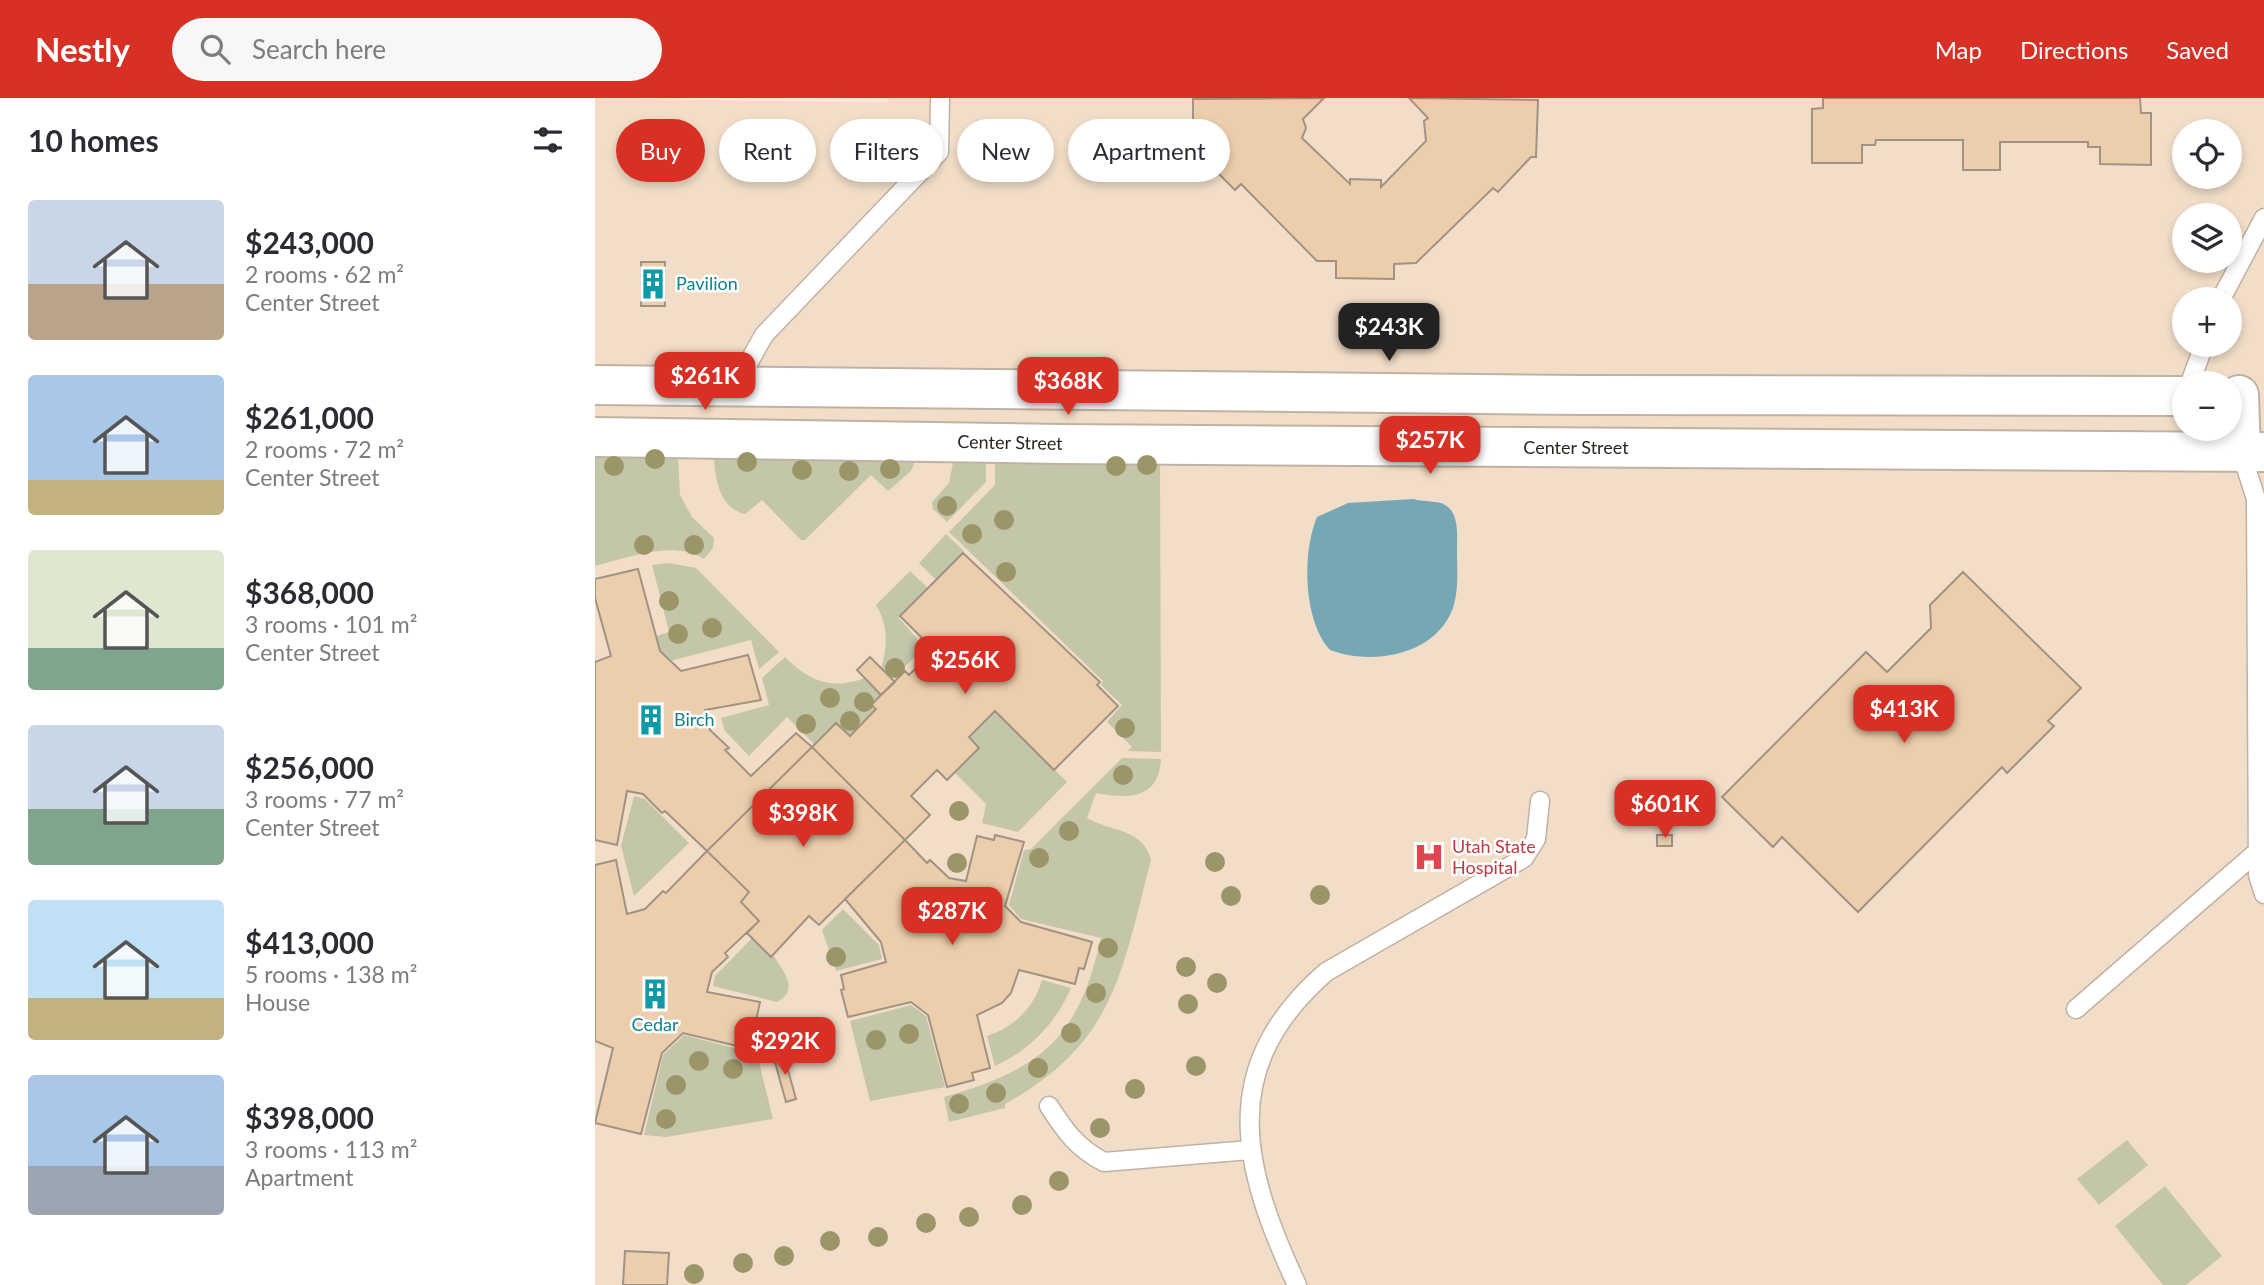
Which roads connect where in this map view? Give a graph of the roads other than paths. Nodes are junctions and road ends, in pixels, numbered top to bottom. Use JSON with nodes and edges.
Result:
{"nodes":[{"id":1,"x":940,"y":98,"type":"edge"},
{"id":2,"x":2264,"y":218,"type":"edge"},
{"id":3,"x":2227,"y":287,"type":"edge"},
{"id":4,"x":595,"y":385,"type":"edge"},
{"id":5,"x":735,"y":387,"type":"junction"},
{"id":6,"x":1038,"y":390,"type":"junction"},
{"id":7,"x":1516,"y":394,"type":"junction"},
{"id":8,"x":2244,"y":395,"type":"edge"},
{"id":9,"x":2172,"y":397,"type":"edge"},
{"id":10,"x":2147,"y":398,"type":"junction"},
{"id":11,"x":595,"y":437,"type":"edge"},
{"id":12,"x":735,"y":438,"type":"junction"},
{"id":13,"x":1038,"y":443,"type":"junction"},
{"id":14,"x":1517,"y":447,"type":"junction"},
{"id":15,"x":2148,"y":449,"type":"junction"},
{"id":16,"x":2252,"y":452,"type":"edge"},
{"id":17,"x":1540,"y":801,"type":"dead end"},
{"id":18,"x":2258,"y":851,"type":"junction"},
{"id":19,"x":2264,"y":894,"type":"edge"},
{"id":20,"x":2076,"y":1009,"type":"dead end"},
{"id":21,"x":1049,"y":1106,"type":"dead end"},
{"id":22,"x":1250,"y":1150,"type":"junction"},
{"id":23,"x":1297,"y":1285,"type":"edge"}],
"edges":[{"from":1,"to":5,"type":"lane"},
{"from":2,"to":3,"type":"lane"},
{"from":4,"to":5,"type":"street"},
{"from":5,"to":6,"type":"street"},
{"from":5,"to":12,"type":"street"},
{"from":6,"to":7,"type":"street"},
{"from":6,"to":13,"type":"street"},
{"from":7,"to":10,"type":"street"},
{"from":7,"to":14,"type":"street"},
{"from":8,"to":16,"type":"street"},
{"from":9,"to":10,"type":"street"},
{"from":10,"to":15,"type":"street"},
{"from":11,"to":12,"type":"street","name":"Center Street"},
{"from":12,"to":13,"type":"street","name":"Center Street"},
{"from":13,"to":14,"type":"street","name":"Center Street"},
{"from":14,"to":15,"type":"street","name":"Center Street"},
{"from":15,"to":16,"type":"street","name":"Center Street"},
{"from":16,"to":18,"type":"lane"},
{"from":17,"to":22,"type":"lane"},
{"from":18,"to":19,"type":"lane"},
{"from":18,"to":20,"type":"lane"},
{"from":21,"to":22,"type":"lane"},
{"from":22,"to":23,"type":"lane"}]}
